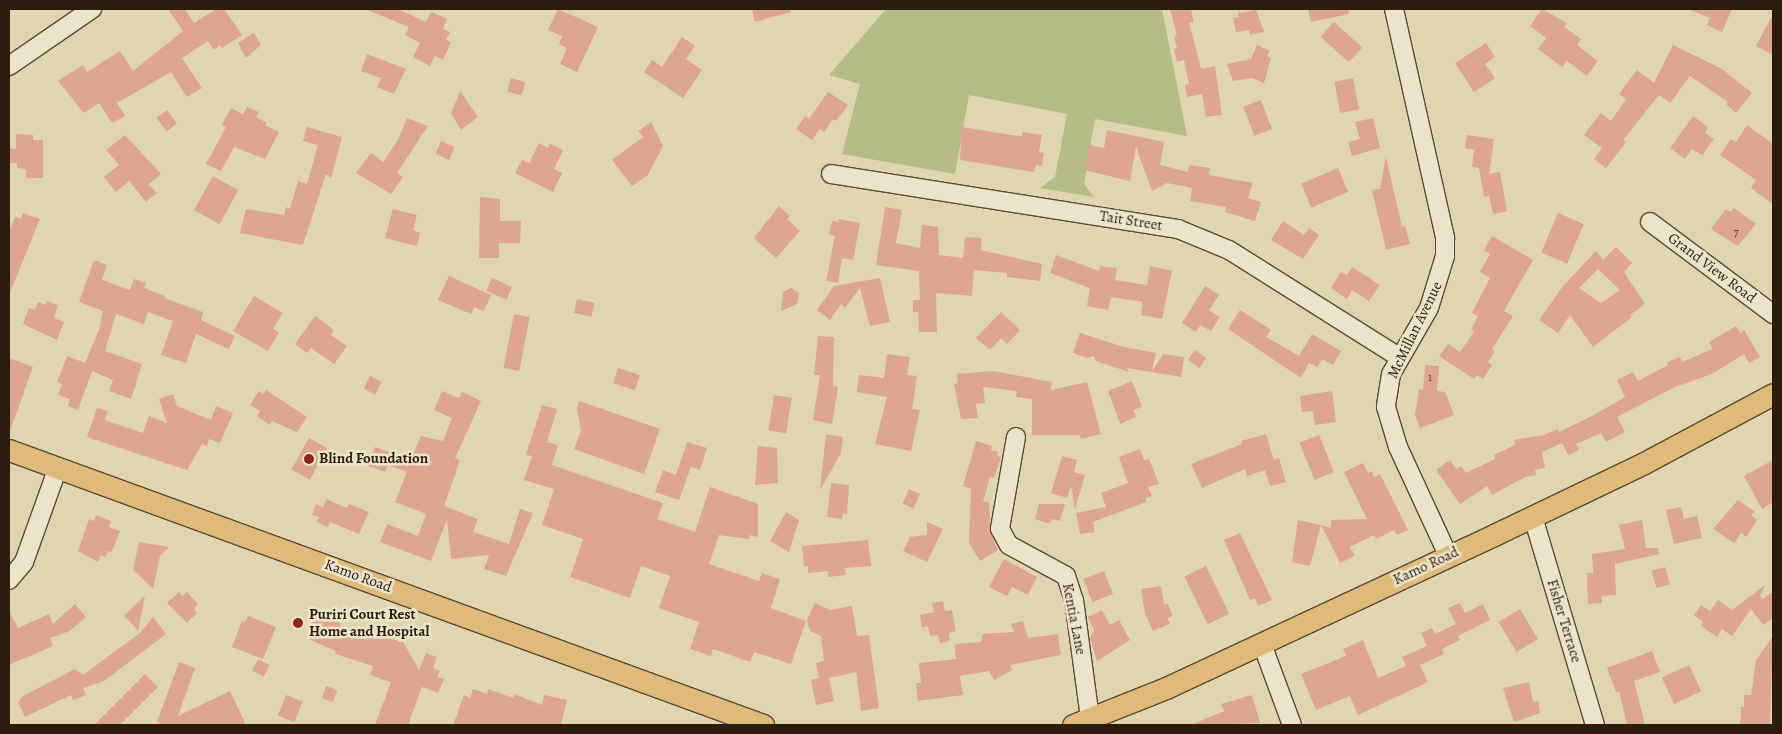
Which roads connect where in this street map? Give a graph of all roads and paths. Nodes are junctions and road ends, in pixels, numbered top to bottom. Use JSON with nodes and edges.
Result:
{"nodes":[{"id":1,"x":92,"y":9,"type":"edge"},
{"id":2,"x":1394,"y":9,"type":"edge"},
{"id":3,"x":9,"y":66,"type":"edge"},
{"id":4,"x":831,"y":174,"type":"dead end"},
{"id":5,"x":1650,"y":222,"type":"dead end"},
{"id":6,"x":1773,"y":314,"type":"edge"},
{"id":7,"x":1399,"y":357,"type":"junction"},
{"id":8,"x":1773,"y":394,"type":"edge"},
{"id":9,"x":1016,"y":437,"type":"dead end"},
{"id":10,"x":9,"y":450,"type":"edge"},
{"id":11,"x":58,"y":467,"type":"junction"},
{"id":12,"x":1532,"y":517,"type":"junction"},
{"id":13,"x":1448,"y":555,"type":"junction"},
{"id":14,"x":9,"y":580,"type":"edge"},
{"id":15,"x":1262,"y":644,"type":"junction"},
{"id":16,"x":1082,"y":722,"type":"edge"},
{"id":17,"x":763,"y":725,"type":"edge"},
{"id":18,"x":1292,"y":725,"type":"edge"},
{"id":19,"x":1595,"y":725,"type":"edge"}],
"edges":[{"from":1,"to":3,"type":"street"},
{"from":2,"to":7,"type":"street","name":"McMillan Avenue"},
{"from":4,"to":7,"type":"street","name":"Tait Street"},
{"from":5,"to":6,"type":"street","name":"Grand View Road"},
{"from":7,"to":13,"type":"street","name":"McMillan Avenue"},
{"from":8,"to":12,"type":"main road","name":"Kamo Road"},
{"from":9,"to":16,"type":"street","name":"Kentia Lane"},
{"from":10,"to":11,"type":"main road","name":"Kamo Road"},
{"from":11,"to":14,"type":"street"},
{"from":11,"to":17,"type":"main road","name":"Kamo Road"},
{"from":12,"to":13,"type":"main road","name":"Kamo Road"},
{"from":12,"to":19,"type":"street","name":"Fisher Terrace"},
{"from":13,"to":15,"type":"main road","name":"Kamo Road"},
{"from":15,"to":16,"type":"main road","name":"Kamo Road"},
{"from":15,"to":18,"type":"street"}]}
